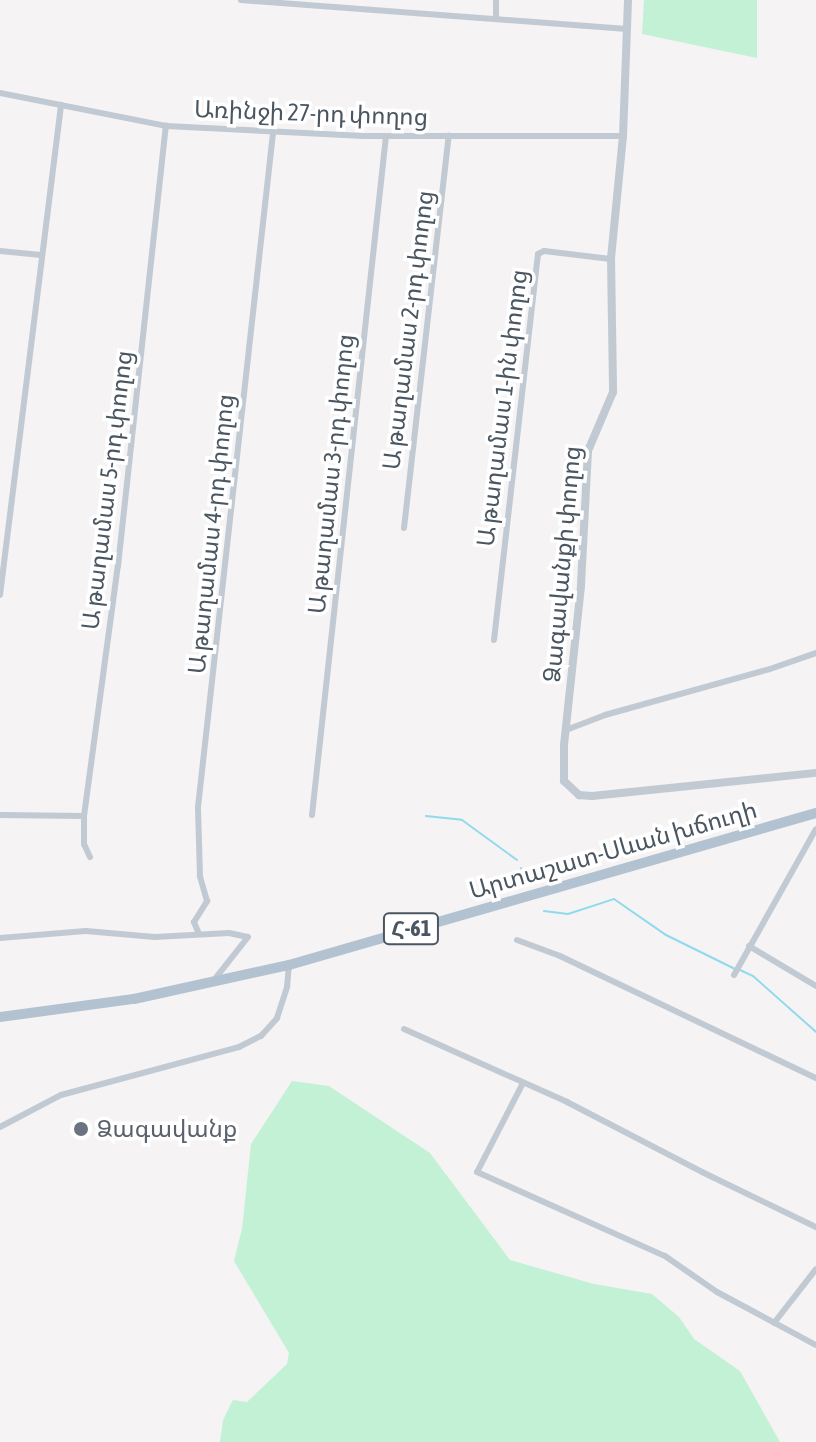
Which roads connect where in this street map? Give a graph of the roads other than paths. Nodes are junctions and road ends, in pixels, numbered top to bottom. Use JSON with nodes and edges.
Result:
{"nodes":[{"id":1,"x":241,"y":0,"type":"edge"},
{"id":2,"x":496,"y":0,"type":"edge"},
{"id":3,"x":628,"y":0,"type":"edge"},
{"id":4,"x":496,"y":19,"type":"junction"},
{"id":5,"x":627,"y":29,"type":"junction"},
{"id":6,"x":0,"y":93,"type":"edge"},
{"id":7,"x":61,"y":105,"type":"junction"},
{"id":8,"x":166,"y":126,"type":"junction"},
{"id":9,"x":273,"y":133,"type":"junction"},
{"id":10,"x":386,"y":136,"type":"junction"},
{"id":11,"x":449,"y":136,"type":"junction"},
{"id":12,"x":623,"y":136,"type":"junction"},
{"id":13,"x":0,"y":251,"type":"edge"},
{"id":14,"x":41,"y":255,"type":"junction"},
{"id":15,"x":611,"y":259,"type":"junction"},
{"id":16,"x":404,"y":528,"type":"dead end"},
{"id":17,"x":0,"y":595,"type":"edge"},
{"id":18,"x":494,"y":640,"type":"dead end"},
{"id":19,"x":816,"y":653,"type":"edge"},
{"id":20,"x":566,"y":730,"type":"junction"},
{"id":21,"x":816,"y":773,"type":"edge"},
{"id":22,"x":816,"y":813,"type":"edge"},
{"id":23,"x":0,"y":815,"type":"edge"},
{"id":24,"x":312,"y":815,"type":"dead end"},
{"id":25,"x":84,"y":816,"type":"junction"},
{"id":26,"x":816,"y":829,"type":"edge"},
{"id":27,"x":90,"y":857,"type":"dead end"},
{"id":28,"x":199,"y":934,"type":"junction"},
{"id":29,"x":0,"y":938,"type":"edge"},
{"id":30,"x":517,"y":940,"type":"dead end"},
{"id":31,"x":749,"y":946,"type":"junction"},
{"id":32,"x":289,"y":965,"type":"junction"},
{"id":33,"x":734,"y":975,"type":"dead end"},
{"id":34,"x":213,"y":984,"type":"junction"},
{"id":35,"x":816,"y":986,"type":"edge"},
{"id":36,"x":0,"y":1017,"type":"edge"},
{"id":37,"x":404,"y":1029,"type":"dead end"},
{"id":38,"x":816,"y":1078,"type":"edge"},
{"id":39,"x":523,"y":1083,"type":"junction"},
{"id":40,"x":0,"y":1127,"type":"edge"},
{"id":41,"x":816,"y":1227,"type":"edge"},
{"id":42,"x":816,"y":1269,"type":"edge"},
{"id":43,"x":774,"y":1323,"type":"junction"},
{"id":44,"x":816,"y":1345,"type":"edge"}],
"edges":[{"from":1,"to":4,"type":"street"},
{"from":2,"to":4,"type":"street"},
{"from":3,"to":5,"type":"street","name":"Ձագավանքի փողոց"},
{"from":4,"to":5,"type":"street"},
{"from":5,"to":12,"type":"street","name":"Ձագավանքի փողոց"},
{"from":6,"to":7,"type":"street","name":"Առինջի 27-րդ փողոց"},
{"from":7,"to":8,"type":"street","name":"Առինջի 27-րդ փողոց"},
{"from":7,"to":14,"type":"street"},
{"from":8,"to":9,"type":"street","name":"Առինջի 27-րդ փողոց"},
{"from":8,"to":25,"type":"street","name":"Ա թաղամաս 5-րդ փողոց"},
{"from":9,"to":10,"type":"street","name":"Առինջի 27-րդ փողոց"},
{"from":9,"to":28,"type":"street","name":"Ա թաղամաս 4-րդ փողոց"},
{"from":10,"to":11,"type":"street","name":"Առինջի 27-րդ փողոց"},
{"from":10,"to":24,"type":"street","name":"Ա թաղամաս 3-րդ փողոց"},
{"from":11,"to":12,"type":"street","name":"Առինջի 27-րդ փողոց"},
{"from":11,"to":16,"type":"street","name":"Ա թաղամաս 2-րդ փողոց"},
{"from":12,"to":15,"type":"street","name":"Ձագավանքի փողոց"},
{"from":13,"to":14,"type":"street"},
{"from":14,"to":17,"type":"street"},
{"from":15,"to":18,"type":"street","name":"Ա թաղամաս 1-ին փողոց"},
{"from":15,"to":20,"type":"street","name":"Ձագավանքի փողոց"},
{"from":19,"to":20,"type":"street"},
{"from":20,"to":21,"type":"street","name":"Ձագավանքի փողոց"},
{"from":22,"to":32,"type":"main road","name":"Արտաշատ-Սևան խճուղի","number":"Հ-61"},
{"from":23,"to":25,"type":"street"},
{"from":25,"to":27,"type":"street","name":"Ա թաղամաս 5-րդ փողոց"},
{"from":26,"to":31,"type":"street"},
{"from":28,"to":29,"type":"street"},
{"from":28,"to":34,"type":"street"},
{"from":30,"to":38,"type":"street"},
{"from":31,"to":33,"type":"street"},
{"from":31,"to":35,"type":"street"},
{"from":32,"to":34,"type":"main road","name":"Արտաշատ-Սևան խճուղի","number":"Հ-61"},
{"from":32,"to":40,"type":"street"},
{"from":34,"to":36,"type":"main road","name":"Արտաշատ-Սևան խճուղի","number":"Հ-61"},
{"from":37,"to":39,"type":"street"},
{"from":39,"to":41,"type":"street"},
{"from":39,"to":43,"type":"street"},
{"from":42,"to":43,"type":"street"},
{"from":43,"to":44,"type":"street"}]}
